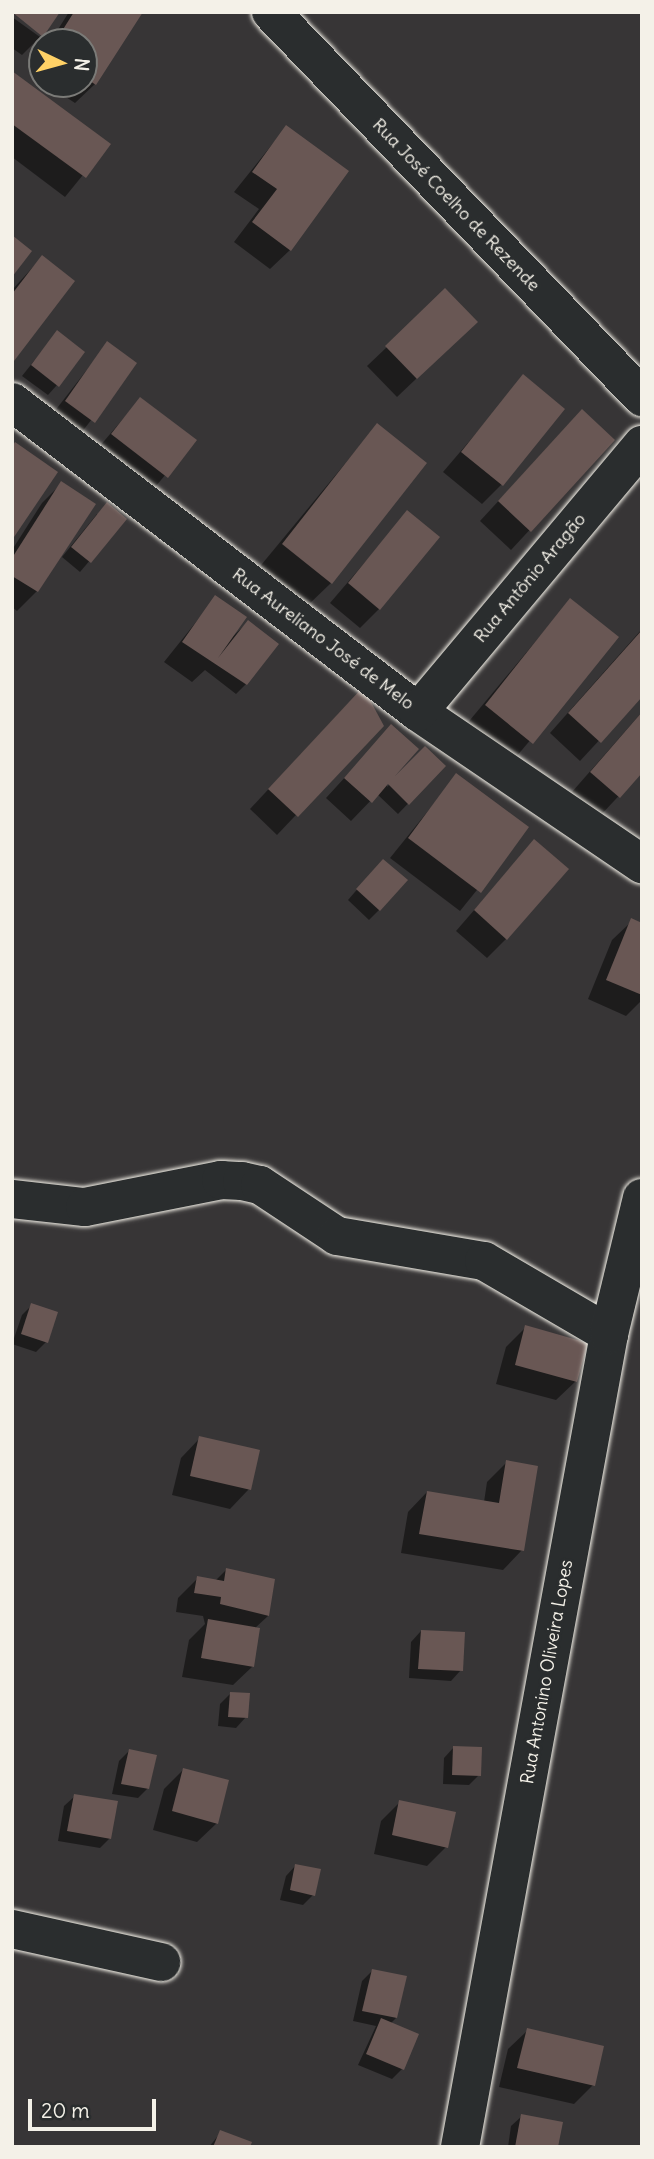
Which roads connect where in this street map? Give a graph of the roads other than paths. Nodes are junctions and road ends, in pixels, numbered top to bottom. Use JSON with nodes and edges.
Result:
{"nodes":[{"id":1,"x":271,"y":12,"type":"edge"},
{"id":2,"x":642,"y":397,"type":"edge"},
{"id":3,"x":12,"y":402,"type":"edge"},
{"id":4,"x":642,"y":445,"type":"edge"},
{"id":5,"x":418,"y":712,"type":"junction"},
{"id":6,"x":642,"y":864,"type":"edge"},
{"id":7,"x":642,"y":1198,"type":"edge"},
{"id":8,"x":12,"y":1199,"type":"edge"},
{"id":9,"x":608,"y":1334,"type":"junction"},
{"id":10,"x":12,"y":1929,"type":"edge"},
{"id":11,"x":161,"y":1962,"type":"dead end"},
{"id":12,"x":460,"y":2147,"type":"edge"}],
"edges":[{"from":1,"to":2,"type":"street","name":"Rua José Coelho de Rezende"},
{"from":3,"to":5,"type":"street","name":"Rua Aureliano José de Melo"},
{"from":4,"to":5,"type":"street","name":"Rua Antônio Aragão"},
{"from":5,"to":6,"type":"street","name":"Rua Aureliano José de Melo"},
{"from":7,"to":9,"type":"street","name":"Rua Antonino Oliveira Lopes"},
{"from":8,"to":9,"type":"street"},
{"from":9,"to":12,"type":"street","name":"Rua Antonino Oliveira Lopes"},
{"from":10,"to":11,"type":"street"}]}
